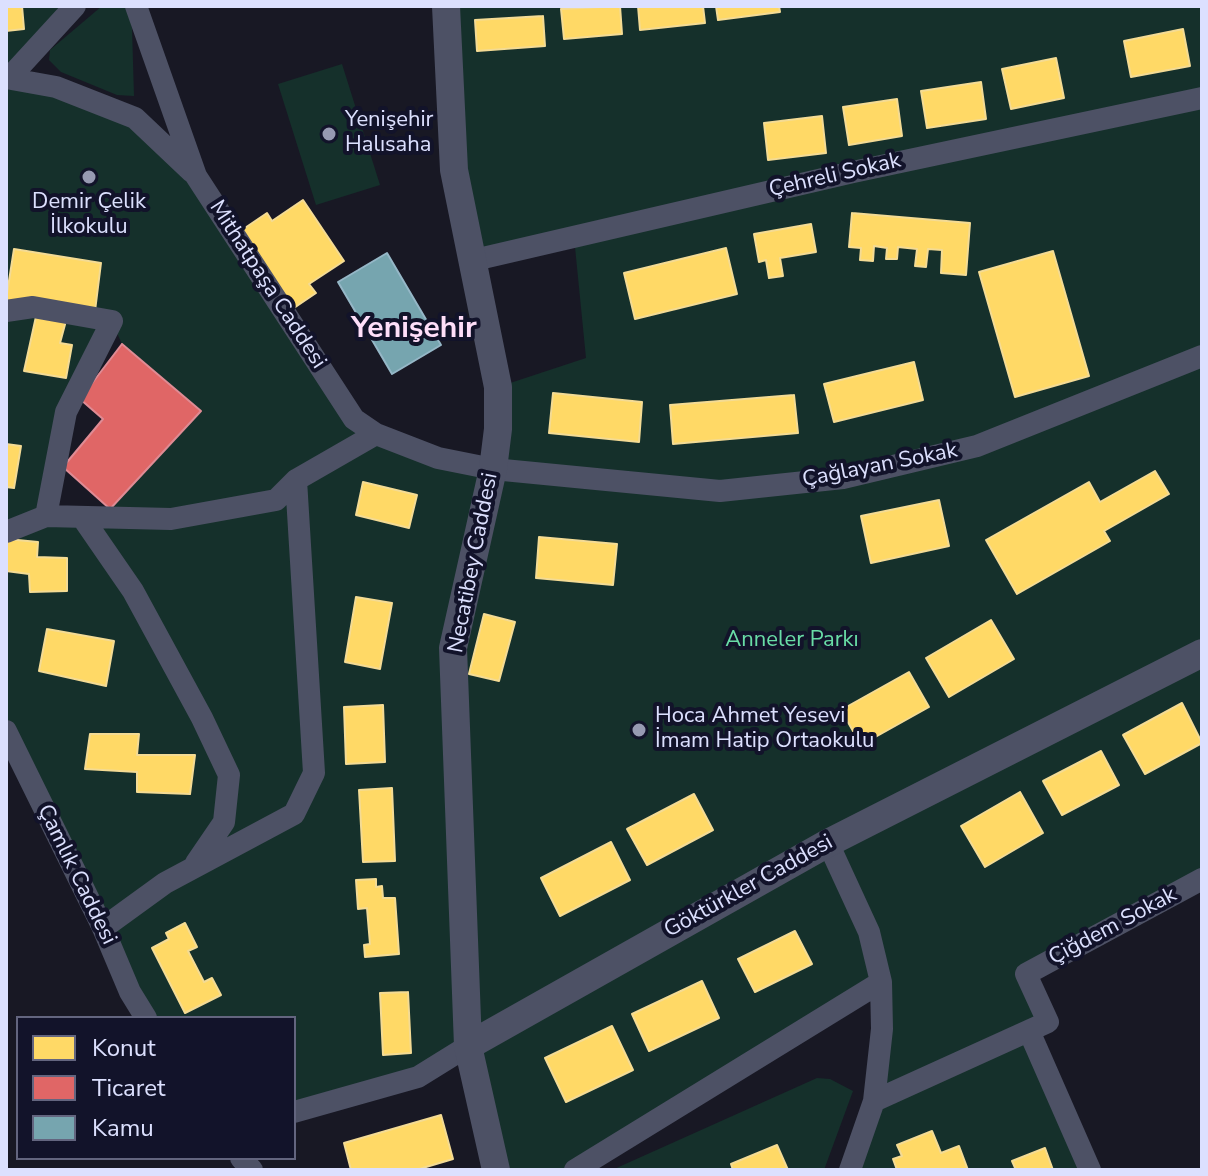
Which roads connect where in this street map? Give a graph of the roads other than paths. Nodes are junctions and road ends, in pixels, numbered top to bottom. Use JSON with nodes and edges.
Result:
{"nodes":[{"id":1,"x":75,"y":6,"type":"edge"},
{"id":2,"x":136,"y":6,"type":"edge"},
{"id":3,"x":446,"y":6,"type":"edge"},
{"id":4,"x":8,"y":78,"type":"edge"},
{"id":5,"x":1202,"y":98,"type":"edge"},
{"id":6,"x":196,"y":176,"type":"junction"},
{"id":7,"x":470,"y":261,"type":"junction"},
{"id":8,"x":6,"y":311,"type":"edge"},
{"id":9,"x":1202,"y":356,"type":"edge"},
{"id":10,"x":376,"y":434,"type":"junction"},
{"id":11,"x":493,"y":469,"type":"junction"},
{"id":12,"x":296,"y":480,"type":"junction"},
{"id":13,"x":46,"y":516,"type":"junction"},
{"id":14,"x":82,"y":517,"type":"junction"},
{"id":15,"x":6,"y":532,"type":"edge"},
{"id":16,"x":1202,"y":653,"type":"edge"},
{"id":17,"x":6,"y":731,"type":"edge"},
{"id":18,"x":828,"y":843,"type":"junction"},
{"id":19,"x":1202,"y":879,"type":"edge"},
{"id":20,"x":165,"y":883,"type":"junction"},
{"id":21,"x":103,"y":928,"type":"junction"},
{"id":22,"x":881,"y":982,"type":"junction"},
{"id":23,"x":145,"y":1016,"type":"edge"},
{"id":24,"x":1029,"y":1031,"type":"junction"},
{"id":25,"x":468,"y":1046,"type":"junction"},
{"id":26,"x":874,"y":1101,"type":"junction"},
{"id":27,"x":296,"y":1111,"type":"edge"},
{"id":28,"x":496,"y":1170,"type":"edge"},
{"id":29,"x":575,"y":1170,"type":"edge"},
{"id":30,"x":850,"y":1170,"type":"edge"},
{"id":31,"x":1090,"y":1170,"type":"edge"}],
"edges":[{"from":1,"to":4,"type":"street"},
{"from":2,"to":6,"type":"street","name":"Mithatpaşa Caddesi"},
{"from":3,"to":7,"type":"street","name":"Necatibey Caddesi"},
{"from":4,"to":6,"type":"street"},
{"from":5,"to":7,"type":"street","name":"Çehreli Sokak"},
{"from":6,"to":10,"type":"street","name":"Mithatpaşa Caddesi"},
{"from":7,"to":11,"type":"street","name":"Necatibey Caddesi"},
{"from":8,"to":13,"type":"street"},
{"from":9,"to":11,"type":"street","name":"Çağlayan Sokak"},
{"from":10,"to":11,"type":"street","name":"Mithatpaşa Caddesi"},
{"from":10,"to":12,"type":"street"},
{"from":11,"to":25,"type":"street","name":"Necatibey Caddesi"},
{"from":12,"to":14,"type":"street"},
{"from":12,"to":20,"type":"street"},
{"from":13,"to":14,"type":"street"},
{"from":13,"to":15,"type":"street"},
{"from":14,"to":20,"type":"street"},
{"from":16,"to":18,"type":"street","name":"Göktürkler Caddesi"},
{"from":17,"to":21,"type":"street","name":"Çamlık Caddesi"},
{"from":18,"to":22,"type":"street"},
{"from":18,"to":25,"type":"street","name":"Göktürkler Caddesi"},
{"from":19,"to":24,"type":"street","name":"Çiğdem Sokak"},
{"from":20,"to":21,"type":"street"},
{"from":21,"to":23,"type":"street","name":"Çamlık Caddesi"},
{"from":22,"to":26,"type":"street"},
{"from":22,"to":29,"type":"street"},
{"from":24,"to":26,"type":"street"},
{"from":24,"to":31,"type":"street"},
{"from":25,"to":27,"type":"street","name":"Göktürkler Caddesi"},
{"from":25,"to":28,"type":"street","name":"Necatibey Caddesi"},
{"from":26,"to":30,"type":"street"}]}
